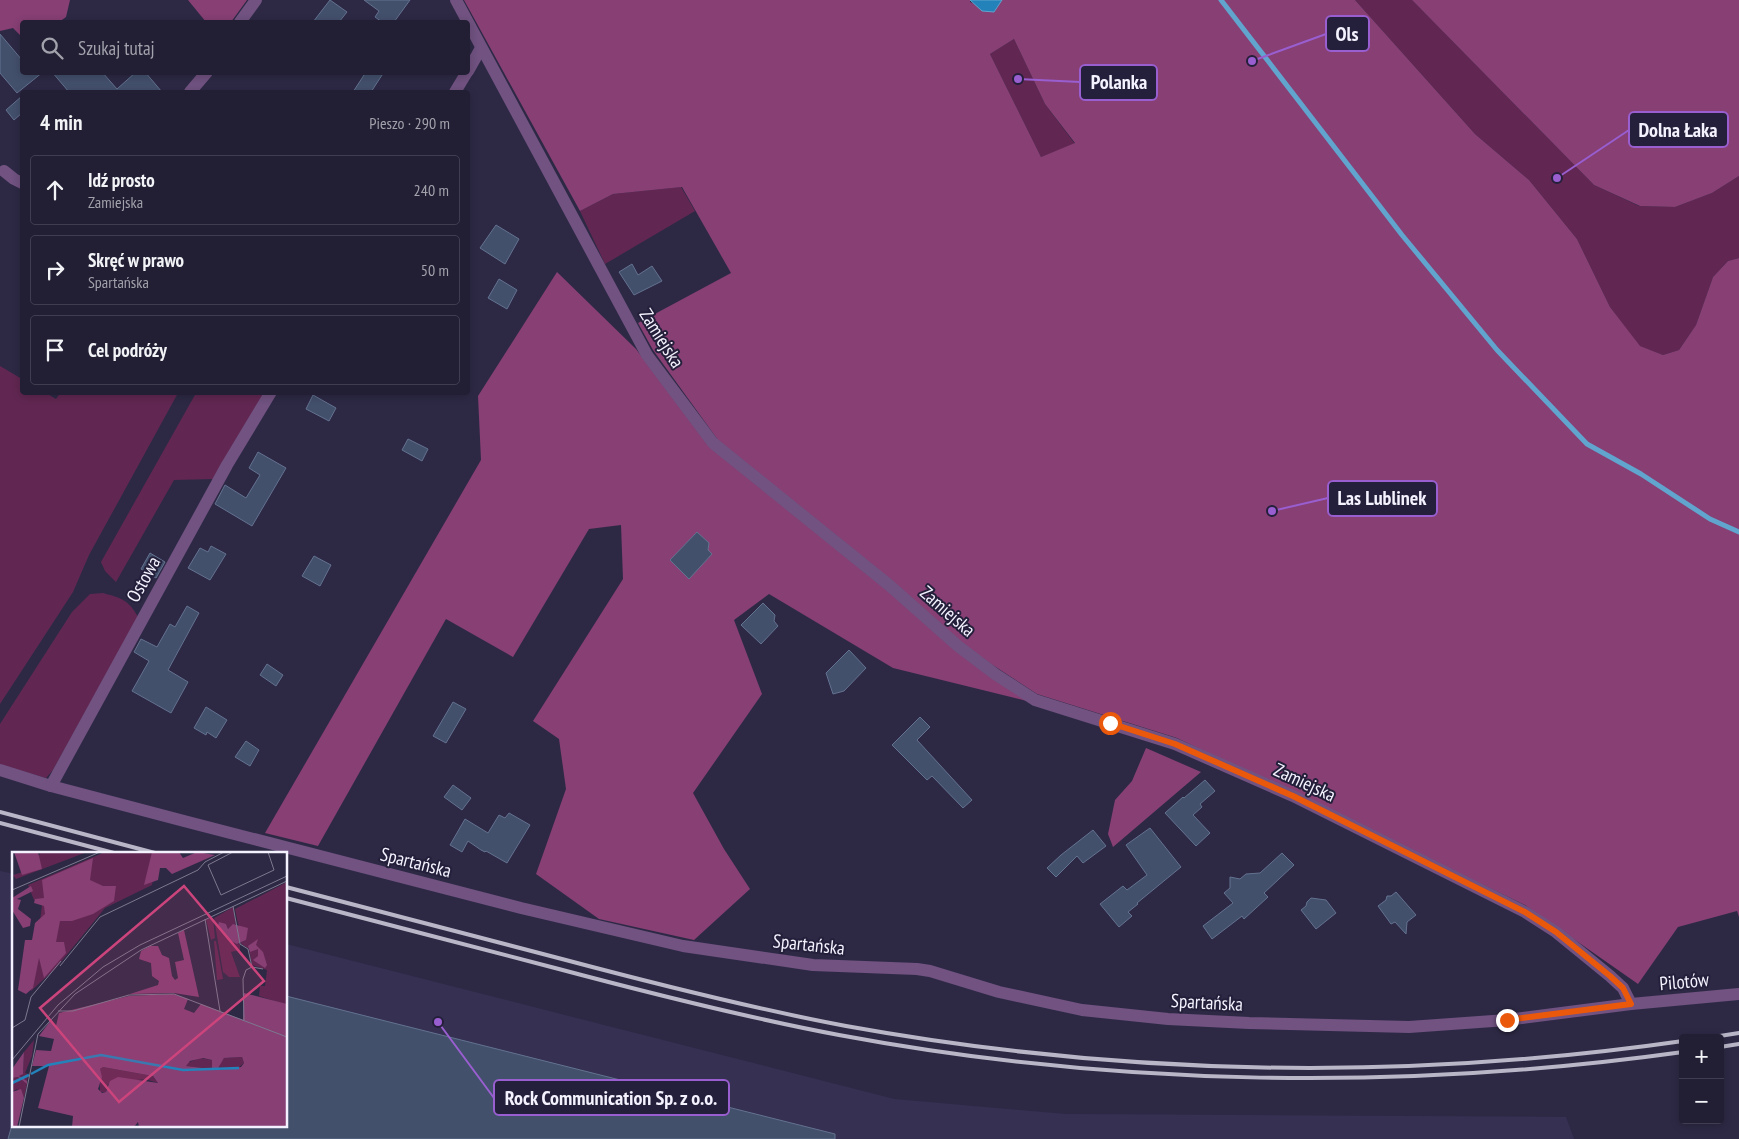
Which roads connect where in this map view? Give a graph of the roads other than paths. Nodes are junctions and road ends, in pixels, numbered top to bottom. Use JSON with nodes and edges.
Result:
{"nodes":[{"id":1,"x":256,"y":0,"type":"edge"},
{"id":2,"x":456,"y":0,"type":"edge"},
{"id":3,"x":241,"y":20,"type":"edge"},
{"id":4,"x":466,"y":20,"type":"edge"},
{"id":5,"x":470,"y":27,"type":"edge"},
{"id":6,"x":481,"y":48,"type":"junction"},
{"id":7,"x":470,"y":67,"type":"edge"},
{"id":8,"x":204,"y":75,"type":"edge"},
{"id":9,"x":465,"y":75,"type":"edge"},
{"id":10,"x":192,"y":90,"type":"edge"},
{"id":11,"x":456,"y":90,"type":"edge"},
{"id":12,"x":1,"y":171,"type":"edge"},
{"id":13,"x":20,"y":182,"type":"edge"},
{"id":14,"x":269,"y":395,"type":"edge"},
{"id":15,"x":0,"y":770,"type":"edge"},
{"id":16,"x":51,"y":786,"type":"junction"},
{"id":17,"x":1739,"y":994,"type":"edge"},
{"id":18,"x":1631,"y":1004,"type":"junction"}],
"edges":[{"from":1,"to":3,"type":"street"},
{"from":2,"to":4,"type":"street","name":"Zamiejska"},
{"from":5,"to":6,"type":"street","name":"Zamiejska"},
{"from":6,"to":7,"type":"street"},
{"from":6,"to":18,"type":"street","name":"Zamiejska"},
{"from":8,"to":10,"type":"street"},
{"from":9,"to":11,"type":"street"},
{"from":12,"to":13,"type":"street"},
{"from":14,"to":16,"type":"street","name":"Ostowa"},
{"from":15,"to":16,"type":"street","name":"Spartańska"},
{"from":16,"to":18,"type":"street","name":"Spartańska"},
{"from":17,"to":18,"type":"street","name":"Pilotów"}]}
